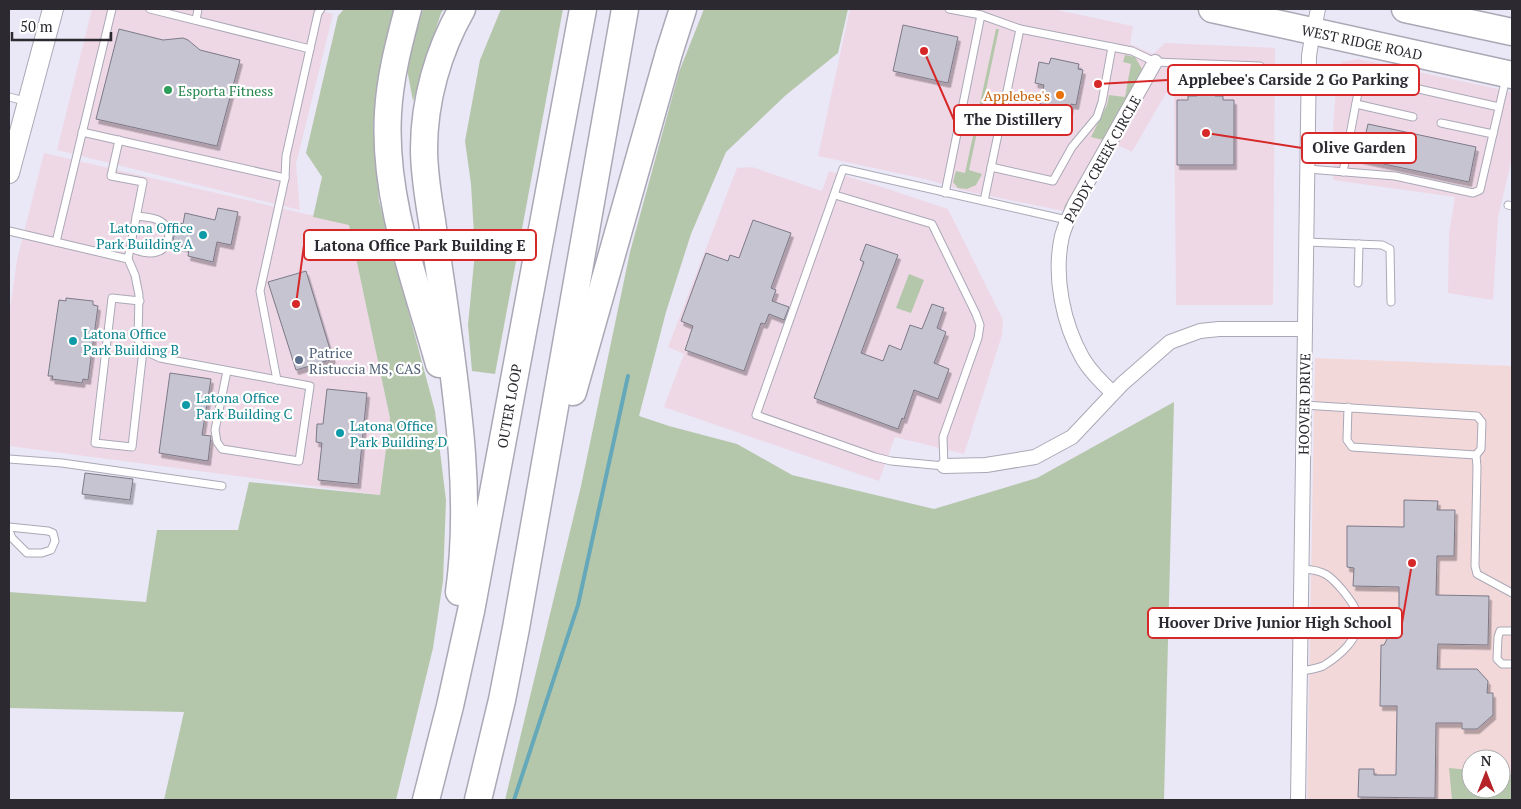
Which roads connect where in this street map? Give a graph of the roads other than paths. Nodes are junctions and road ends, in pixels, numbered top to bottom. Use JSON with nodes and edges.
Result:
{"nodes":[{"id":1,"x":53,"y":9,"type":"edge"},
{"id":2,"x":112,"y":9,"type":"edge"},
{"id":3,"x":150,"y":9,"type":"edge"},
{"id":4,"x":198,"y":9,"type":"edge"},
{"id":5,"x":321,"y":9,"type":"edge"},
{"id":6,"x":408,"y":9,"type":"edge"},
{"id":7,"x":462,"y":9,"type":"edge"},
{"id":8,"x":583,"y":9,"type":"edge"},
{"id":9,"x":625,"y":9,"type":"edge"},
{"id":10,"x":683,"y":9,"type":"edge"},
{"id":11,"x":949,"y":9,"type":"edge"},
{"id":12,"x":1212,"y":9,"type":"edge"},
{"id":13,"x":1405,"y":9,"type":"edge"},
{"id":14,"x":981,"y":15,"type":"junction"},
{"id":15,"x":196,"y":20,"type":"junction"},
{"id":16,"x":1316,"y":20,"type":"edge"},
{"id":17,"x":1020,"y":29,"type":"junction"},
{"id":18,"x":1512,"y":32,"type":"edge"},
{"id":19,"x":1112,"y":47,"type":"junction"},
{"id":20,"x":310,"y":49,"type":"junction"},
{"id":21,"x":1155,"y":62,"type":"junction"},
{"id":22,"x":1260,"y":66,"type":"dead end"},
{"id":23,"x":1510,"y":74,"type":"edge"},
{"id":24,"x":18,"y":100,"type":"edge"},
{"id":25,"x":1356,"y":104,"type":"junction"},
{"id":26,"x":1499,"y":107,"type":"junction"},
{"id":27,"x":1413,"y":117,"type":"dead end"},
{"id":28,"x":1441,"y":123,"type":"dead end"},
{"id":29,"x":82,"y":132,"type":"junction"},
{"id":30,"x":1493,"y":134,"type":"junction"},
{"id":31,"x":119,"y":140,"type":"junction"},
{"id":32,"x":991,"y":167,"type":"junction"},
{"id":33,"x":1308,"y":169,"type":"junction"},
{"id":34,"x":1343,"y":172,"type":"junction"},
{"id":35,"x":9,"y":173,"type":"edge"},
{"id":36,"x":285,"y":178,"type":"junction"},
{"id":37,"x":946,"y":193,"type":"junction"},
{"id":38,"x":834,"y":195,"type":"junction"},
{"id":39,"x":984,"y":201,"type":"junction"},
{"id":40,"x":136,"y":216,"type":"junction"},
{"id":41,"x":1067,"y":220,"type":"junction"},
{"id":42,"x":9,"y":231,"type":"edge"},
{"id":43,"x":56,"y":242,"type":"junction"},
{"id":44,"x":1306,"y":242,"type":"junction"},
{"id":45,"x":1359,"y":244,"type":"junction"},
{"id":46,"x":130,"y":248,"type":"junction"},
{"id":47,"x":128,"y":259,"type":"junction"},
{"id":48,"x":1358,"y":283,"type":"dead end"},
{"id":49,"x":140,"y":301,"type":"junction"},
{"id":50,"x":1391,"y":302,"type":"dead end"},
{"id":51,"x":1305,"y":329,"type":"junction"},
{"id":52,"x":143,"y":350,"type":"junction"},
{"id":53,"x":227,"y":371,"type":"junction"},
{"id":54,"x":277,"y":380,"type":"junction"},
{"id":55,"x":1114,"y":393,"type":"junction"},
{"id":56,"x":1304,"y":405,"type":"junction"},
{"id":57,"x":1348,"y":407,"type":"junction"},
{"id":58,"x":1476,"y":455,"type":"junction"},
{"id":59,"x":9,"y":459,"type":"edge"},
{"id":60,"x":944,"y":466,"type":"junction"},
{"id":61,"x":463,"y":483,"type":"junction"},
{"id":62,"x":222,"y":486,"type":"dead end"},
{"id":63,"x":9,"y":527,"type":"edge"},
{"id":64,"x":9,"y":531,"type":"edge"},
{"id":65,"x":528,"y":560,"type":"junction"},
{"id":66,"x":1302,"y":569,"type":"junction"},
{"id":67,"x":1512,"y":593,"type":"edge"},
{"id":68,"x":1512,"y":631,"type":"edge"},
{"id":69,"x":1512,"y":664,"type":"edge"},
{"id":70,"x":1300,"y":670,"type":"junction"},
{"id":71,"x":425,"y":800,"type":"edge"},
{"id":72,"x":478,"y":800,"type":"edge"},
{"id":73,"x":1298,"y":800,"type":"edge"}],
"edges":[{"from":1,"to":24,"type":"street"},
{"from":2,"to":29,"type":"lane"},
{"from":3,"to":15,"type":"lane"},
{"from":4,"to":15,"type":"lane"},
{"from":5,"to":20,"type":"lane"},
{"from":6,"to":61,"type":"highway"},
{"from":7,"to":61,"type":"highway"},
{"from":8,"to":71,"type":"highway","name":"OUTER LOOP"},
{"from":9,"to":65,"type":"highway"},
{"from":10,"to":65,"type":"highway"},
{"from":11,"to":14,"type":"lane"},
{"from":12,"to":16,"type":"highway","name":"WEST RIDGE ROAD"},
{"from":13,"to":18,"type":"highway"},
{"from":14,"to":17,"type":"lane"},
{"from":14,"to":37,"type":"lane"},
{"from":15,"to":20,"type":"lane"},
{"from":16,"to":23,"type":"highway","name":"WEST RIDGE ROAD"},
{"from":16,"to":33,"type":"street","name":"HOOVER DRIVE"},
{"from":17,"to":19,"type":"lane"},
{"from":17,"to":32,"type":"lane"},
{"from":19,"to":21,"type":"lane"},
{"from":19,"to":32,"type":"lane"},
{"from":20,"to":36,"type":"lane"},
{"from":21,"to":22,"type":"lane"},
{"from":21,"to":41,"type":"street","name":"PADDY CREEK CIRCLE"},
{"from":23,"to":26,"type":"lane"},
{"from":24,"to":35,"type":"street"},
{"from":25,"to":26,"type":"lane"},
{"from":25,"to":27,"type":"lane"},
{"from":25,"to":34,"type":"lane"},
{"from":26,"to":30,"type":"lane"},
{"from":28,"to":30,"type":"lane"},
{"from":29,"to":31,"type":"lane"},
{"from":29,"to":43,"type":"lane"},
{"from":30,"to":34,"type":"lane"},
{"from":31,"to":36,"type":"lane"},
{"from":31,"to":40,"type":"lane"},
{"from":32,"to":39,"type":"lane"},
{"from":33,"to":34,"type":"lane"},
{"from":33,"to":44,"type":"street","name":"HOOVER DRIVE"},
{"from":36,"to":54,"type":"lane"},
{"from":37,"to":38,"type":"lane"},
{"from":37,"to":39,"type":"lane"},
{"from":38,"to":60,"type":"lane"},
{"from":38,"to":60,"type":"lane"},
{"from":39,"to":41,"type":"lane"},
{"from":40,"to":46,"type":"lane"},
{"from":40,"to":46,"type":"lane"},
{"from":41,"to":55,"type":"street","name":"PADDY CREEK CIRCLE"},
{"from":42,"to":43,"type":"lane"},
{"from":43,"to":47,"type":"lane"},
{"from":44,"to":45,"type":"lane"},
{"from":44,"to":51,"type":"street","name":"HOOVER DRIVE"},
{"from":45,"to":48,"type":"lane"},
{"from":45,"to":50,"type":"lane"},
{"from":46,"to":47,"type":"lane"},
{"from":47,"to":49,"type":"lane"},
{"from":49,"to":52,"type":"lane"},
{"from":49,"to":52,"type":"lane"},
{"from":51,"to":55,"type":"street"},
{"from":51,"to":56,"type":"street","name":"HOOVER DRIVE"},
{"from":52,"to":53,"type":"lane"},
{"from":53,"to":54,"type":"lane"},
{"from":53,"to":54,"type":"lane"},
{"from":55,"to":60,"type":"street"},
{"from":56,"to":57,"type":"lane"},
{"from":56,"to":66,"type":"street","name":"HOOVER DRIVE"},
{"from":57,"to":58,"type":"lane"},
{"from":57,"to":58,"type":"lane"},
{"from":58,"to":67,"type":"lane"},
{"from":59,"to":62,"type":"lane"},
{"from":61,"to":71,"type":"highway"},
{"from":63,"to":64,"type":"lane"},
{"from":65,"to":72,"type":"highway"},
{"from":66,"to":70,"type":"street","name":"HOOVER DRIVE"},
{"from":66,"to":70,"type":"lane"},
{"from":68,"to":69,"type":"lane"},
{"from":70,"to":73,"type":"street","name":"HOOVER DRIVE"}]}
